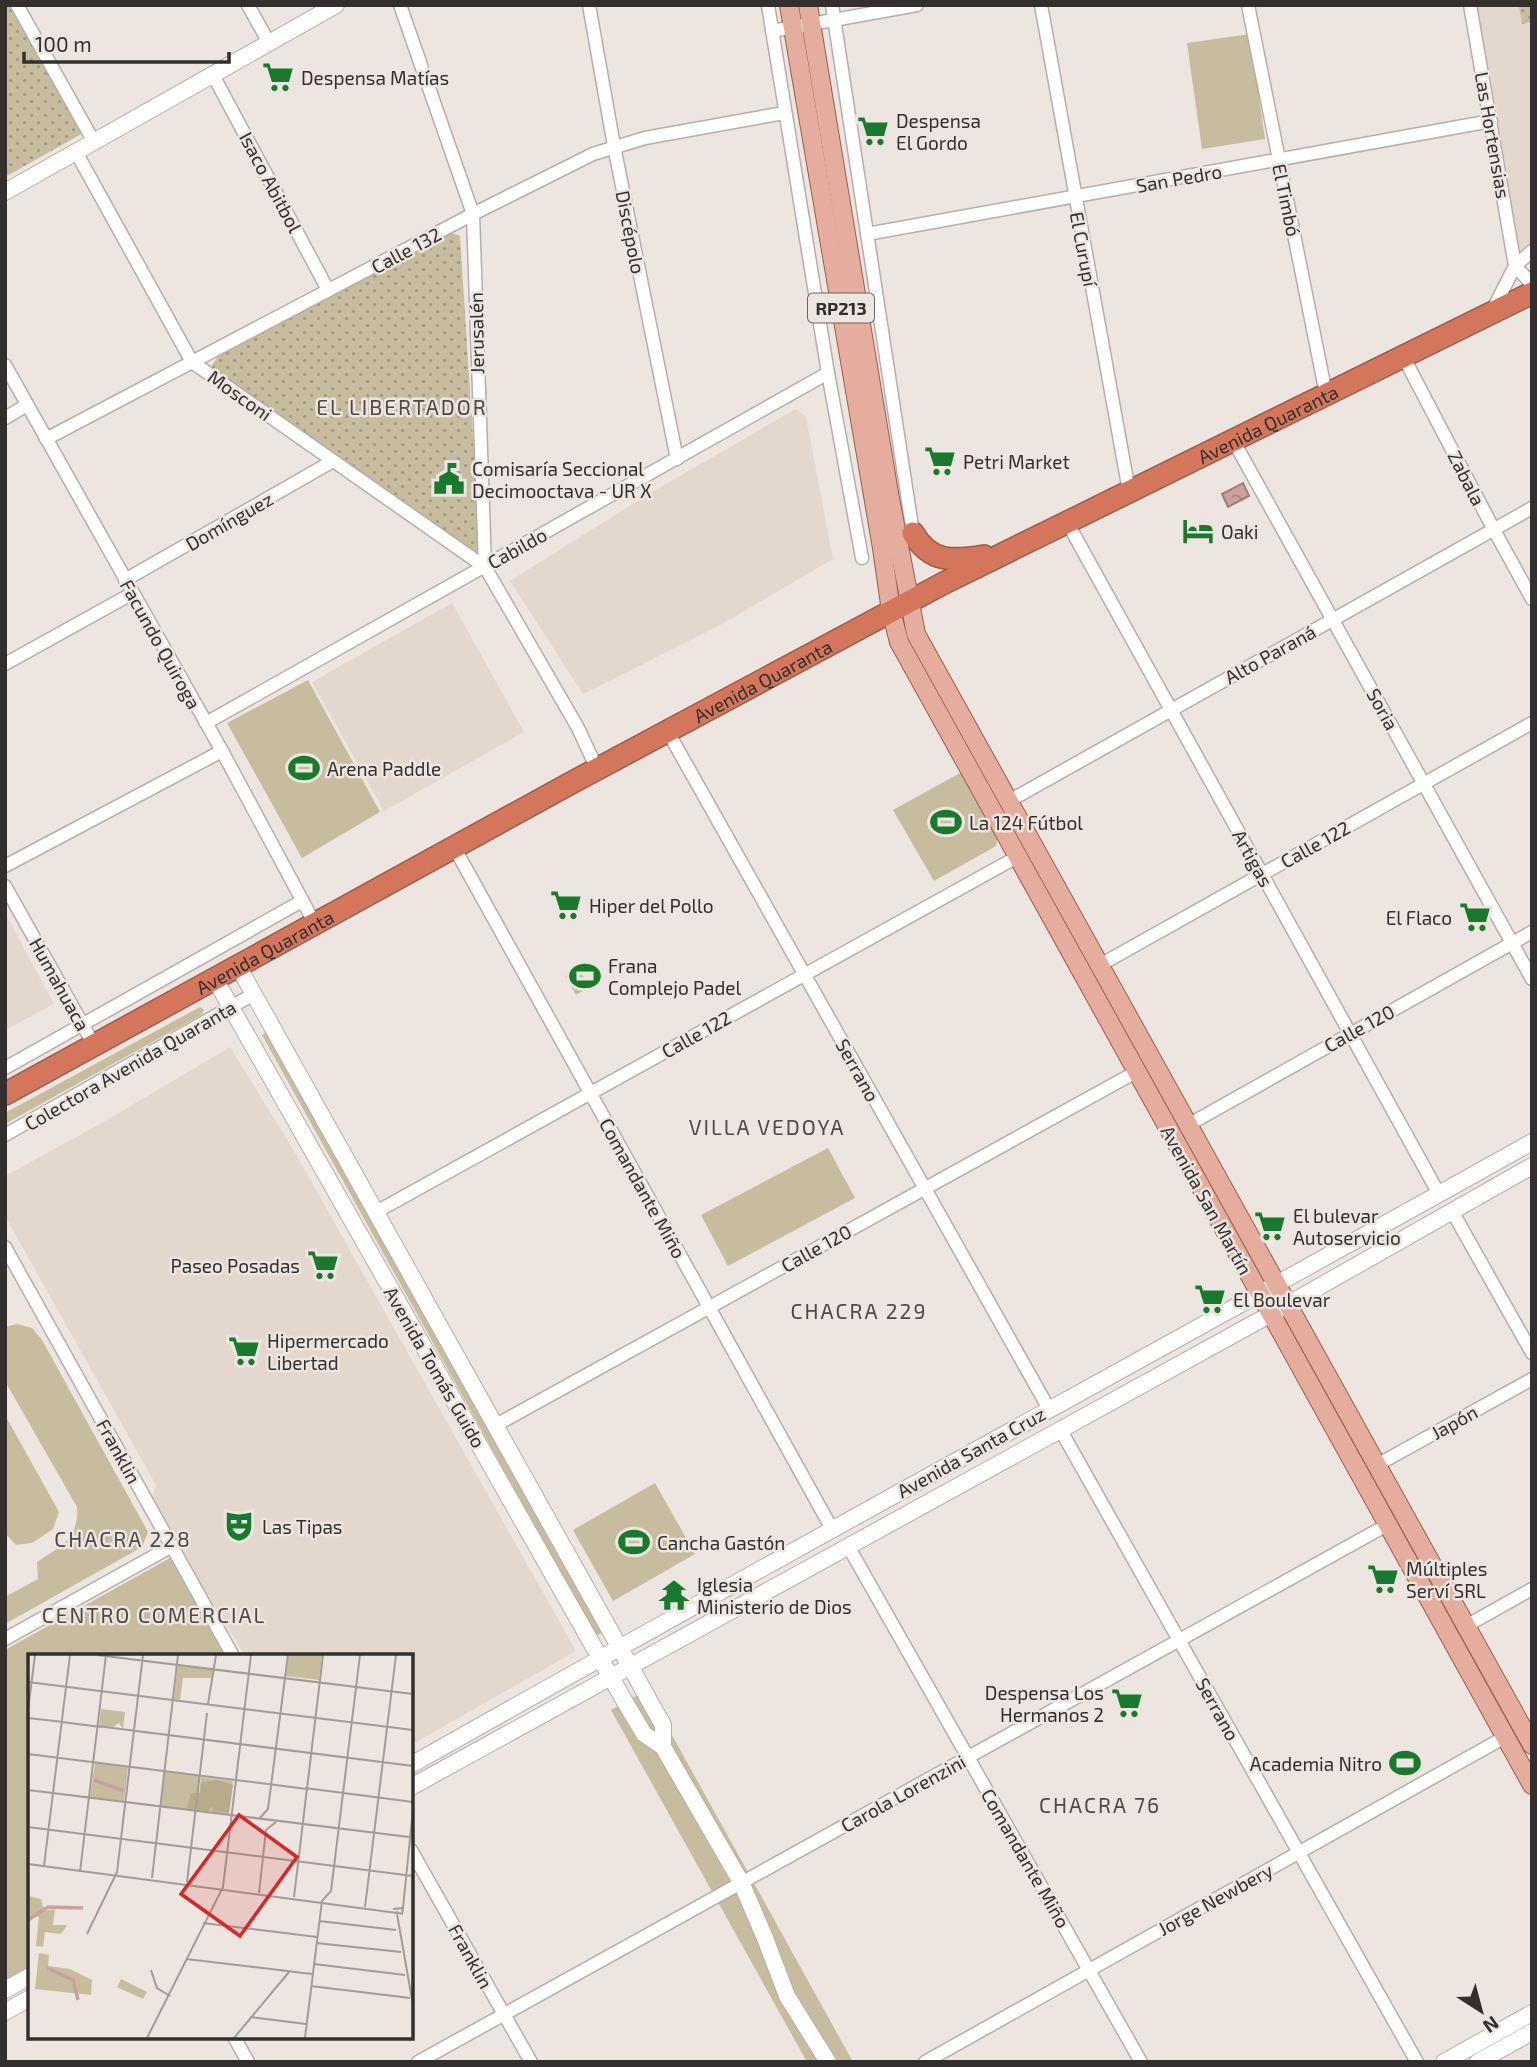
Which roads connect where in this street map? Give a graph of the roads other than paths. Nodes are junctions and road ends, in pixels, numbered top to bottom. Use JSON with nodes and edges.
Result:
{"nodes":[{"id":1,"x":18,"y":5,"type":"edge"},
{"id":2,"x":248,"y":5,"type":"edge"},
{"id":3,"x":336,"y":5,"type":"edge"},
{"id":4,"x":400,"y":5,"type":"edge"},
{"id":5,"x":589,"y":5,"type":"edge"},
{"id":6,"x":768,"y":5,"type":"edge"},
{"id":7,"x":789,"y":5,"type":"edge"},
{"id":8,"x":808,"y":5,"type":"edge"},
{"id":9,"x":832,"y":5,"type":"edge"},
{"id":10,"x":918,"y":5,"type":"edge"},
{"id":11,"x":1041,"y":5,"type":"edge"},
{"id":12,"x":1248,"y":5,"type":"edge"},
{"id":13,"x":1470,"y":5,"type":"edge"},
{"id":14,"x":835,"y":20,"type":"junction"},
{"id":15,"x":811,"y":25,"type":"junction"},
{"id":16,"x":793,"y":27,"type":"junction"},
{"id":17,"x":772,"y":31,"type":"junction"},
{"id":18,"x":269,"y":43,"type":"junction"},
{"id":19,"x":213,"y":75,"type":"junction"},
{"id":20,"x":784,"y":113,"type":"junction"},
{"id":21,"x":1492,"y":121,"type":"junction"},
{"id":22,"x":94,"y":142,"type":"junction"},
{"id":23,"x":614,"y":146,"type":"junction"},
{"id":24,"x":76,"y":152,"type":"junction"},
{"id":25,"x":1278,"y":160,"type":"junction"},
{"id":26,"x":5,"y":192,"type":"edge"},
{"id":27,"x":1075,"y":197,"type":"junction"},
{"id":28,"x":473,"y":214,"type":"junction"},
{"id":29,"x":867,"y":234,"type":"junction"},
{"id":30,"x":1532,"y":251,"type":"edge"},
{"id":31,"x":1515,"y":266,"type":"junction"},
{"id":32,"x":1532,"y":284,"type":"edge"},
{"id":33,"x":328,"y":290,"type":"junction"},
{"id":34,"x":1532,"y":293,"type":"edge"},
{"id":35,"x":1491,"y":313,"type":"junction"},
{"id":36,"x":1404,"y":356,"type":"junction"},
{"id":37,"x":192,"y":362,"type":"junction"},
{"id":38,"x":5,"y":365,"type":"edge"},
{"id":39,"x":828,"y":373,"type":"junction"},
{"id":40,"x":1326,"y":394,"type":"junction"},
{"id":41,"x":27,"y":405,"type":"junction"},
{"id":42,"x":5,"y":418,"type":"edge"},
{"id":43,"x":47,"y":439,"type":"junction"},
{"id":44,"x":1233,"y":440,"type":"junction"},
{"id":45,"x":901,"y":453,"type":"junction"},
{"id":46,"x":677,"y":459,"type":"junction"},
{"id":47,"x":333,"y":461,"type":"junction"},
{"id":48,"x":887,"y":477,"type":"junction"},
{"id":49,"x":1129,"y":491,"type":"junction"},
{"id":50,"x":1532,"y":508,"type":"edge"},
{"id":51,"x":1067,"y":522,"type":"junction"},
{"id":52,"x":1494,"y":530,"type":"junction"},
{"id":53,"x":913,"y":533,"type":"joint"},
{"id":54,"x":1003,"y":554,"type":"junction"},
{"id":55,"x":862,"y":558,"type":"dead end"},
{"id":56,"x":485,"y":567,"type":"junction"},
{"id":57,"x":125,"y":580,"type":"junction"},
{"id":58,"x":133,"y":593,"type":"junction"},
{"id":59,"x":1532,"y":599,"type":"edge"},
{"id":60,"x":910,"y":601,"type":"junction"},
{"id":61,"x":891,"y":611,"type":"junction"},
{"id":62,"x":1332,"y":619,"type":"junction"},
{"id":63,"x":5,"y":664,"type":"edge"},
{"id":64,"x":1170,"y":709,"type":"junction"},
{"id":65,"x":206,"y":723,"type":"junction"},
{"id":66,"x":1532,"y":723,"type":"edge"},
{"id":67,"x":668,"y":732,"type":"junction"},
{"id":68,"x":222,"y":751,"type":"junction"},
{"id":69,"x":597,"y":769,"type":"junction"},
{"id":70,"x":1424,"y":783,"type":"junction"},
{"id":71,"x":1009,"y":801,"type":"junction"},
{"id":72,"x":454,"y":847,"type":"junction"},
{"id":73,"x":1017,"y":858,"type":"junction"},
{"id":74,"x":5,"y":866,"type":"edge"},
{"id":75,"x":1261,"y":873,"type":"junction"},
{"id":76,"x":5,"y":886,"type":"edge"},
{"id":77,"x":302,"y":901,"type":"junction"},
{"id":78,"x":315,"y":924,"type":"junction"},
{"id":79,"x":1532,"y":932,"type":"edge"},
{"id":80,"x":1512,"y":943,"type":"junction"},
{"id":81,"x":1100,"y":965,"type":"junction"},
{"id":82,"x":238,"y":966,"type":"junction"},
{"id":83,"x":804,"y":974,"type":"junction"},
{"id":84,"x":215,"y":979,"type":"junction"},
{"id":85,"x":1532,"y":979,"type":"edge"},
{"id":86,"x":254,"y":994,"type":"junction"},
{"id":87,"x":231,"y":1007,"type":"junction"},
{"id":88,"x":83,"y":1025,"type":"junction"},
{"id":89,"x":1350,"y":1033,"type":"junction"},
{"id":90,"x":94,"y":1045,"type":"junction"},
{"id":91,"x":5,"y":1068,"type":"edge"},
{"id":92,"x":1136,"y":1072,"type":"junction"},
{"id":93,"x":590,"y":1093,"type":"junction"},
{"id":94,"x":5,"y":1094,"type":"edge"},
{"id":95,"x":1188,"y":1125,"type":"junction"},
{"id":96,"x":5,"y":1135,"type":"edge"},
{"id":97,"x":1532,"y":1142,"type":"edge"},
{"id":98,"x":1532,"y":1166,"type":"edge"},
{"id":99,"x":925,"y":1188,"type":"junction"},
{"id":100,"x":1439,"y":1194,"type":"junction"},
{"id":101,"x":1452,"y":1211,"type":"junction"},
{"id":102,"x":376,"y":1212,"type":"junction"},
{"id":103,"x":5,"y":1247,"type":"edge"},
{"id":104,"x":1277,"y":1284,"type":"junction"},
{"id":105,"x":1260,"y":1294,"type":"junction"},
{"id":106,"x":1288,"y":1305,"type":"junction"},
{"id":107,"x":709,"y":1307,"type":"junction"},
{"id":108,"x":1271,"y":1314,"type":"junction"},
{"id":109,"x":1532,"y":1353,"type":"edge"},
{"id":110,"x":1532,"y":1379,"type":"edge"},
{"id":111,"x":1049,"y":1409,"type":"junction"},
{"id":112,"x":496,"y":1426,"type":"junction"},
{"id":113,"x":1060,"y":1429,"type":"junction"},
{"id":114,"x":1377,"y":1465,"type":"junction"},
{"id":115,"x":1388,"y":1525,"type":"junction"},
{"id":116,"x":832,"y":1529,"type":"junction"},
{"id":117,"x":172,"y":1546,"type":"junction"},
{"id":118,"x":848,"y":1546,"type":"junction"},
{"id":119,"x":1532,"y":1589,"type":"edge"},
{"id":120,"x":1466,"y":1626,"type":"junction"},
{"id":121,"x":5,"y":1639,"type":"edge"},
{"id":122,"x":1179,"y":1640,"type":"junction"},
{"id":123,"x":621,"y":1648,"type":"junction"},
{"id":124,"x":232,"y":1654,"type":"edge"},
{"id":125,"x":600,"y":1658,"type":"junction"},
{"id":126,"x":631,"y":1665,"type":"junction"},
{"id":127,"x":611,"y":1677,"type":"junction"},
{"id":128,"x":1505,"y":1737,"type":"junction"},
{"id":129,"x":1532,"y":1745,"type":"edge"},
{"id":130,"x":663,"y":1747,"type":"junction"},
{"id":131,"x":968,"y":1758,"type":"junction"},
{"id":132,"x":413,"y":1764,"type":"edge"},
{"id":133,"x":1532,"y":1785,"type":"edge"},
{"id":134,"x":413,"y":1786,"type":"edge"},
{"id":135,"x":1299,"y":1852,"type":"junction"},
{"id":136,"x":413,"y":1854,"type":"edge"},
{"id":137,"x":741,"y":1882,"type":"junction"},
{"id":138,"x":1089,"y":1970,"type":"junction"},
{"id":139,"x":28,"y":1977,"type":"edge"},
{"id":140,"x":5,"y":1990,"type":"edge"},
{"id":141,"x":28,"y":1999,"type":"edge"},
{"id":142,"x":5,"y":2012,"type":"edge"},
{"id":143,"x":1532,"y":2013,"type":"edge"},
{"id":144,"x":504,"y":2014,"type":"junction"},
{"id":145,"x":1532,"y":2032,"type":"edge"},
{"id":146,"x":235,"y":2039,"type":"edge"},
{"id":147,"x":248,"y":2062,"type":"edge"},
{"id":148,"x":418,"y":2062,"type":"edge"},
{"id":149,"x":531,"y":2062,"type":"edge"},
{"id":150,"x":828,"y":2062,"type":"edge"},
{"id":151,"x":925,"y":2062,"type":"edge"},
{"id":152,"x":1141,"y":2062,"type":"edge"},
{"id":153,"x":1417,"y":2062,"type":"edge"},
{"id":154,"x":1444,"y":2062,"type":"edge"},
{"id":155,"x":1478,"y":2062,"type":"edge"}],
"edges":[{"from":1,"to":22,"type":"street"},
{"from":2,"to":18,"type":"street"},
{"from":3,"to":18,"type":"main road"},
{"from":4,"to":28,"type":"street","name":"Jerusalén"},
{"from":5,"to":23,"type":"street","name":"Discépolo"},
{"from":6,"to":17,"type":"street"},
{"from":7,"to":16,"type":"main road","number":"RP213"},
{"from":8,"to":15,"type":"main road","number":"RP213"},
{"from":9,"to":14,"type":"street"},
{"from":10,"to":14,"type":"street"},
{"from":11,"to":27,"type":"street","name":"El Curupí"},
{"from":12,"to":25,"type":"street","name":"El Timbó"},
{"from":13,"to":21,"type":"street","name":"Las Hortensias"},
{"from":14,"to":15,"type":"street"},
{"from":14,"to":29,"type":"street"},
{"from":15,"to":16,"type":"street"},
{"from":15,"to":48,"type":"main road","number":"RP213"},
{"from":16,"to":17,"type":"street"},
{"from":16,"to":61,"type":"main road","number":"RP213"},
{"from":17,"to":20,"type":"street"},
{"from":18,"to":19,"type":"main road"},
{"from":19,"to":22,"type":"main road"},
{"from":19,"to":33,"type":"street","name":"Isaco Abitbol"},
{"from":20,"to":23,"type":"street","name":"Calle 132"},
{"from":20,"to":39,"type":"street"},
{"from":21,"to":25,"type":"street","name":"San Pedro"},
{"from":21,"to":31,"type":"street","name":"Las Hortensias"},
{"from":22,"to":24,"type":"main road"},
{"from":23,"to":28,"type":"street","name":"Calle 132"},
{"from":23,"to":46,"type":"street","name":"Discépolo"},
{"from":24,"to":26,"type":"main road"},
{"from":24,"to":37,"type":"street","name":"Mosconi"},
{"from":25,"to":27,"type":"street","name":"San Pedro"},
{"from":25,"to":40,"type":"street","name":"El Timbó"},
{"from":27,"to":29,"type":"street","name":"San Pedro"},
{"from":27,"to":49,"type":"street","name":"El Curupí"},
{"from":28,"to":33,"type":"street","name":"Calle 132"},
{"from":28,"to":56,"type":"street","name":"Jerusalén"},
{"from":29,"to":45,"type":"street"},
{"from":30,"to":31,"type":"street"},
{"from":31,"to":32,"type":"street"},
{"from":31,"to":35,"type":"street"},
{"from":33,"to":37,"type":"street","name":"Calle 132"},
{"from":34,"to":35,"type":"highway","name":"Avenida Quaranta"},
{"from":35,"to":36,"type":"highway","name":"Avenida Quaranta"},
{"from":36,"to":40,"type":"highway","name":"Avenida Quaranta"},
{"from":36,"to":52,"type":"street","name":"Zabala"},
{"from":37,"to":43,"type":"street","name":"Calle 132"},
{"from":37,"to":47,"type":"street","name":"Mosconi"},
{"from":38,"to":41,"type":"street","name":"Facundo Quiroga"},
{"from":39,"to":46,"type":"street","name":"Cabildo"},
{"from":39,"to":55,"type":"street"},
{"from":40,"to":44,"type":"highway","name":"Avenida Quaranta"},
{"from":41,"to":42,"type":"street"},
{"from":41,"to":43,"type":"street","name":"Facundo Quiroga"},
{"from":43,"to":57,"type":"street","name":"Facundo Quiroga"},
{"from":44,"to":49,"type":"highway","name":"Avenida Quaranta"},
{"from":44,"to":62,"type":"street","name":"Soria"},
{"from":45,"to":48,"type":"street"},
{"from":45,"to":53,"type":"street"},
{"from":46,"to":56,"type":"street","name":"Cabildo"},
{"from":47,"to":56,"type":"street","name":"Mosconi"},
{"from":47,"to":57,"type":"street","name":"Domínguez"},
{"from":48,"to":60,"type":"main road","number":"RP213"},
{"from":49,"to":51,"type":"highway","name":"Avenida Quaranta"},
{"from":50,"to":52,"type":"street","name":"Alto Paraná"},
{"from":51,"to":54,"type":"highway","name":"Avenida Quaranta"},
{"from":51,"to":64,"type":"street","name":"Artigas"},
{"from":52,"to":59,"type":"street","name":"Zabala"},
{"from":52,"to":62,"type":"street","name":"Alto Paraná"},
{"from":53,"to":54,"type":"highway"},
{"from":54,"to":60,"type":"highway","name":"Avenida Quaranta"},
{"from":56,"to":65,"type":"street","name":"Cabildo"},
{"from":56,"to":69,"type":"street","name":"Jerusalén"},
{"from":57,"to":58,"type":"street","name":"Facundo Quiroga"},
{"from":58,"to":63,"type":"street"},
{"from":58,"to":65,"type":"street","name":"Facundo Quiroga"},
{"from":60,"to":61,"type":"highway","name":"Avenida Quaranta"},
{"from":60,"to":71,"type":"main road","name":"Avenida San Martín"},
{"from":61,"to":67,"type":"highway","name":"Avenida Quaranta"},
{"from":61,"to":73,"type":"main road","name":"Avenida San Martín"},
{"from":62,"to":64,"type":"street","name":"Alto Paraná"},
{"from":62,"to":70,"type":"street","name":"Soria"},
{"from":64,"to":71,"type":"street","name":"Alto Paraná"},
{"from":64,"to":75,"type":"street","name":"Artigas"},
{"from":65,"to":68,"type":"street","name":"Facundo Quiroga"},
{"from":66,"to":70,"type":"street","name":"Calle 122"},
{"from":67,"to":69,"type":"highway","name":"Avenida Quaranta"},
{"from":67,"to":83,"type":"street","name":"Serrano"},
{"from":68,"to":74,"type":"street"},
{"from":68,"to":77,"type":"street","name":"Facundo Quiroga"},
{"from":69,"to":72,"type":"highway","name":"Avenida Quaranta"},
{"from":70,"to":75,"type":"street","name":"Calle 122"},
{"from":70,"to":80,"type":"street","name":"Soria"},
{"from":71,"to":81,"type":"main road","name":"Avenida San Martín"},
{"from":72,"to":78,"type":"highway","name":"Avenida Quaranta"},
{"from":72,"to":93,"type":"street","name":"Comandante Miño"},
{"from":73,"to":83,"type":"street","name":"Calle 122"},
{"from":73,"to":92,"type":"main road","name":"Avenida San Martín"},
{"from":75,"to":81,"type":"street","name":"Calle 122"},
{"from":75,"to":89,"type":"street","name":"Artigas"},
{"from":76,"to":88,"type":"street","name":"Humahuaca"},
{"from":77,"to":78,"type":"street","name":"Facundo Quiroga"},
{"from":77,"to":88,"type":"street"},
{"from":78,"to":82,"type":"highway","name":"Avenida Quaranta"},
{"from":79,"to":80,"type":"street","name":"Calle 120"},
{"from":80,"to":85,"type":"street","name":"Soria"},
{"from":80,"to":89,"type":"street","name":"Calle 120"},
{"from":81,"to":95,"type":"main road","name":"Avenida San Martín"},
{"from":82,"to":84,"type":"highway","name":"Avenida Quaranta"},
{"from":82,"to":86,"type":"main road","name":"Avenida Tomás Guido"},
{"from":83,"to":93,"type":"street","name":"Calle 122"},
{"from":83,"to":99,"type":"street","name":"Serrano"},
{"from":84,"to":87,"type":"main road","name":"Avenida Tomás Guido"},
{"from":84,"to":90,"type":"highway","name":"Avenida Quaranta"},
{"from":86,"to":87,"type":"street","name":"Colectora Avenida Quaranta"},
{"from":86,"to":102,"type":"main road","name":"Avenida Tomás Guido"},
{"from":87,"to":96,"type":"street","name":"Colectora Avenida Quaranta"},
{"from":87,"to":125,"type":"main road","name":"Avenida Tomás Guido"},
{"from":88,"to":90,"type":"street","name":"Humahuaca"},
{"from":88,"to":91,"type":"street"},
{"from":89,"to":95,"type":"street","name":"Calle 120"},
{"from":89,"to":100,"type":"street","name":"Artigas"},
{"from":90,"to":94,"type":"highway","name":"Avenida Quaranta"},
{"from":92,"to":99,"type":"street","name":"Calle 120"},
{"from":92,"to":105,"type":"main road","name":"Avenida San Martín"},
{"from":93,"to":102,"type":"street","name":"Calle 122"},
{"from":93,"to":107,"type":"street","name":"Comandante Miño"},
{"from":95,"to":104,"type":"main road","name":"Avenida San Martín"},
{"from":97,"to":100,"type":"main road","name":"Avenida Santa Cruz"},
{"from":98,"to":101,"type":"main road","name":"Avenida Santa Cruz"},
{"from":99,"to":107,"type":"street","name":"Calle 120"},
{"from":99,"to":111,"type":"street","name":"Serrano"},
{"from":100,"to":104,"type":"main road","name":"Avenida Santa Cruz"},
{"from":101,"to":106,"type":"main road","name":"Avenida Santa Cruz"},
{"from":101,"to":109,"type":"street"},
{"from":102,"to":112,"type":"main road","name":"Avenida Tomás Guido"},
{"from":103,"to":117,"type":"street","name":"Franklin"},
{"from":104,"to":105,"type":"main road","name":"Avenida Santa Cruz"},
{"from":104,"to":106,"type":"main road","name":"Avenida San Martín"},
{"from":105,"to":108,"type":"main road","name":"Avenida San Martín"},
{"from":105,"to":111,"type":"main road","name":"Avenida Santa Cruz"},
{"from":106,"to":108,"type":"main road","name":"Avenida Santa Cruz"},
{"from":106,"to":114,"type":"main road","name":"Avenida San Martín"},
{"from":107,"to":112,"type":"street","name":"Calle 120"},
{"from":107,"to":116,"type":"street","name":"Comandante Miño"},
{"from":108,"to":113,"type":"main road","name":"Avenida Santa Cruz"},
{"from":108,"to":115,"type":"main road","name":"Avenida San Martín"},
{"from":110,"to":114,"type":"street","name":"Japón"},
{"from":111,"to":116,"type":"main road","name":"Avenida Santa Cruz"},
{"from":112,"to":123,"type":"main road","name":"Avenida Tomás Guido"},
{"from":113,"to":118,"type":"main road","name":"Avenida Santa Cruz"},
{"from":113,"to":122,"type":"street","name":"Serrano"},
{"from":114,"to":120,"type":"main road","name":"Avenida San Martín"},
{"from":115,"to":122,"type":"street","name":"Carola Lorenzini"},
{"from":115,"to":128,"type":"main road","name":"Avenida San Martín"},
{"from":116,"to":123,"type":"main road","name":"Avenida Santa Cruz"},
{"from":117,"to":121,"type":"street"},
{"from":117,"to":124,"type":"street","name":"Franklin"},
{"from":118,"to":126,"type":"main road","name":"Avenida Santa Cruz"},
{"from":118,"to":131,"type":"street","name":"Comandante Miño"},
{"from":119,"to":120,"type":"street"},
{"from":120,"to":129,"type":"main road","name":"Avenida San Martín"},
{"from":122,"to":131,"type":"street","name":"Carola Lorenzini"},
{"from":122,"to":135,"type":"street","name":"Serrano"},
{"from":123,"to":125,"type":"main road","name":"Avenida Santa Cruz"},
{"from":123,"to":126,"type":"main road","name":"Avenida Tomás Guido"},
{"from":125,"to":127,"type":"main road","name":"Avenida Tomás Guido"},
{"from":125,"to":132,"type":"main road","name":"Avenida Santa Cruz"},
{"from":126,"to":127,"type":"main road","name":"Avenida Santa Cruz"},
{"from":126,"to":130,"type":"main road","name":"Avenida Tomás Guido"},
{"from":127,"to":130,"type":"main road","name":"Avenida Tomás Guido"},
{"from":127,"to":134,"type":"main road","name":"Avenida Santa Cruz"},
{"from":128,"to":133,"type":"main road","name":"Avenida San Martín"},
{"from":128,"to":135,"type":"street","name":"Jorge Newbery"},
{"from":130,"to":137,"type":"main road","name":"Avenida Tomás Guido"},
{"from":131,"to":137,"type":"street","name":"Carola Lorenzini"},
{"from":131,"to":138,"type":"street","name":"Comandante Miño"},
{"from":135,"to":138,"type":"street","name":"Jorge Newbery"},
{"from":135,"to":153,"type":"street","name":"Serrano"},
{"from":136,"to":144,"type":"street","name":"Franklin"},
{"from":137,"to":144,"type":"street","name":"Carola Lorenzini"},
{"from":137,"to":150,"type":"main road","name":"Avenida Tomás Guido"},
{"from":138,"to":151,"type":"street","name":"Jorge Newbery"},
{"from":138,"to":152,"type":"street","name":"Comandante Miño"},
{"from":139,"to":140,"type":"main road"},
{"from":141,"to":142,"type":"main road"},
{"from":143,"to":154,"type":"main road"},
{"from":144,"to":148,"type":"street","name":"Carola Lorenzini"},
{"from":144,"to":149,"type":"street","name":"Franklin"},
{"from":145,"to":155,"type":"main road"},
{"from":146,"to":147,"type":"street"}]}
